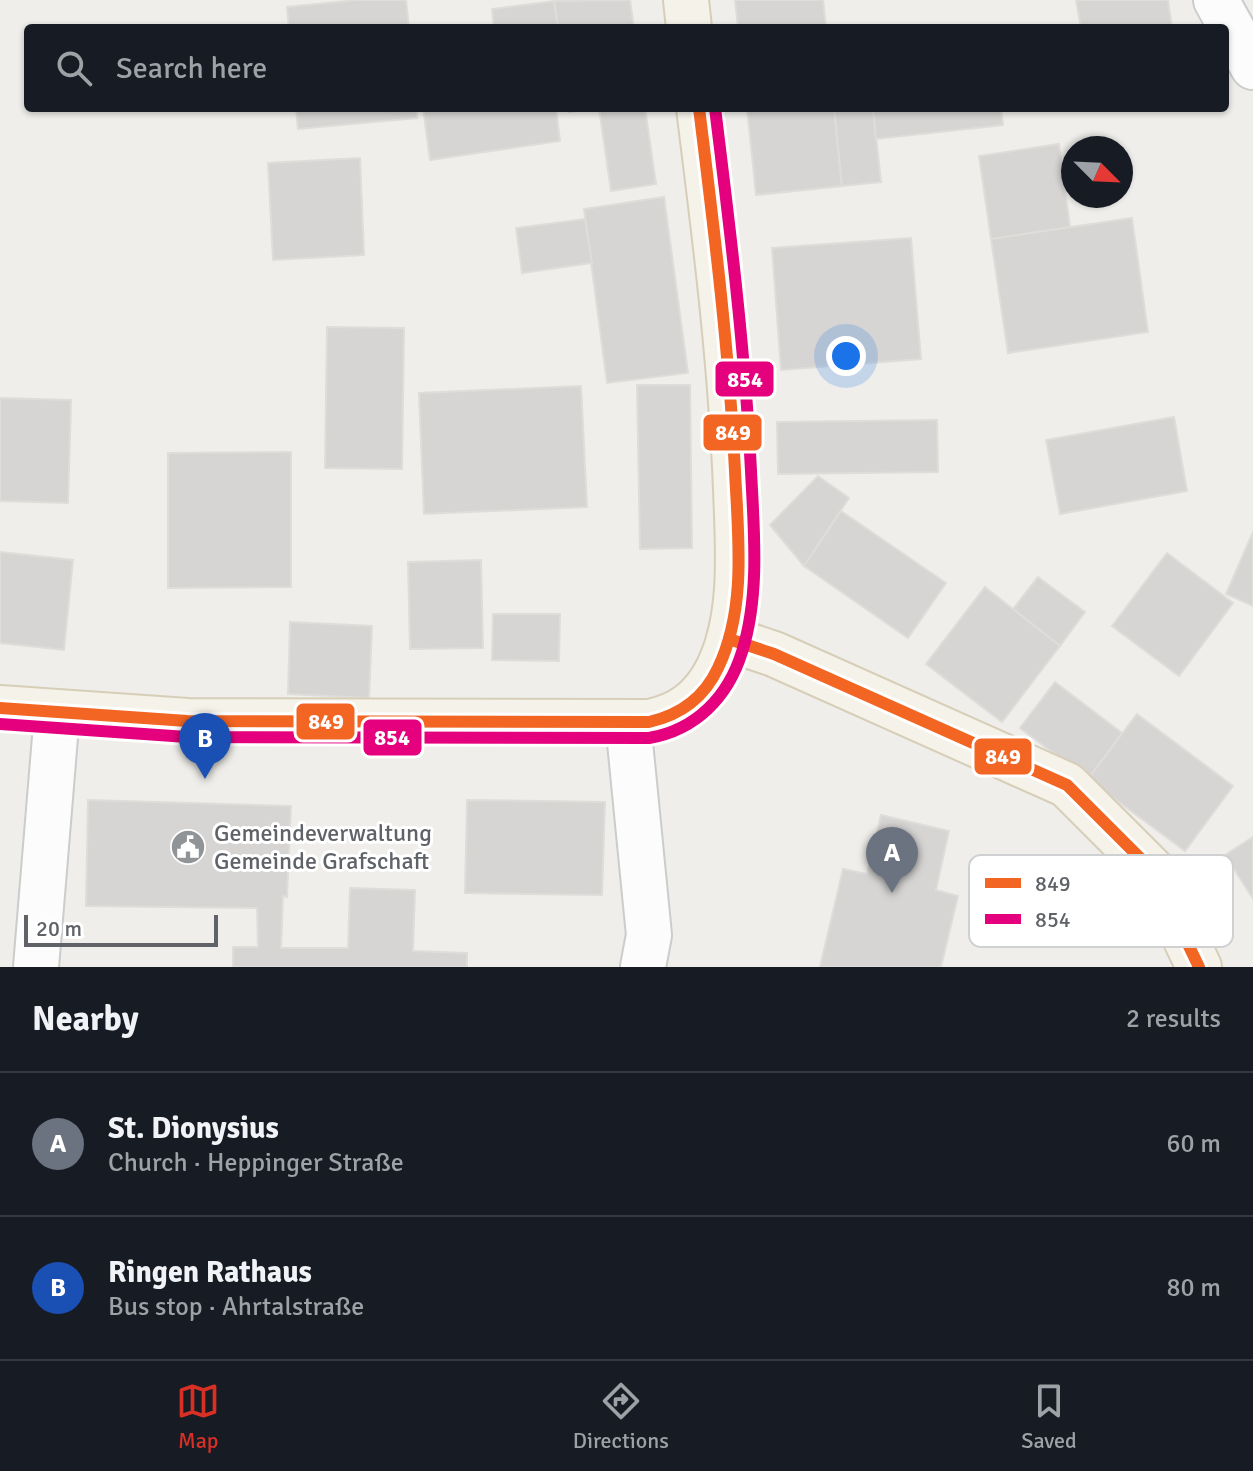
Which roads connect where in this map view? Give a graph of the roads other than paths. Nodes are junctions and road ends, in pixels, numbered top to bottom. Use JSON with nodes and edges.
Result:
{"nodes":[{"id":1,"x":686,"y":0,"type":"edge"},
{"id":2,"x":1216,"y":0,"type":"edge"},
{"id":3,"x":689,"y":24,"type":"edge"},
{"id":4,"x":1253,"y":67,"type":"edge"},
{"id":5,"x":699,"y":112,"type":"edge"},
{"id":6,"x":729,"y":639,"type":"junction"},
{"id":7,"x":0,"y":708,"type":"edge"},
{"id":8,"x":57,"y":713,"type":"junction"},
{"id":9,"x":628,"y":722,"type":"junction"},
{"id":10,"x":1137,"y":855,"type":"edge"},
{"id":11,"x":1189,"y":947,"type":"edge"},
{"id":12,"x":36,"y":967,"type":"edge"},
{"id":13,"x":643,"y":967,"type":"edge"},
{"id":14,"x":1199,"y":967,"type":"edge"}],
"edges":[{"from":1,"to":3,"type":"main road"},
{"from":2,"to":4,"type":"street"},
{"from":5,"to":6,"type":"main road"},
{"from":6,"to":9,"type":"main road"},
{"from":6,"to":10,"type":"main road"},
{"from":7,"to":8,"type":"main road"},
{"from":8,"to":9,"type":"main road"},
{"from":8,"to":12,"type":"street"},
{"from":9,"to":13,"type":"street"},
{"from":11,"to":14,"type":"main road"}]}
